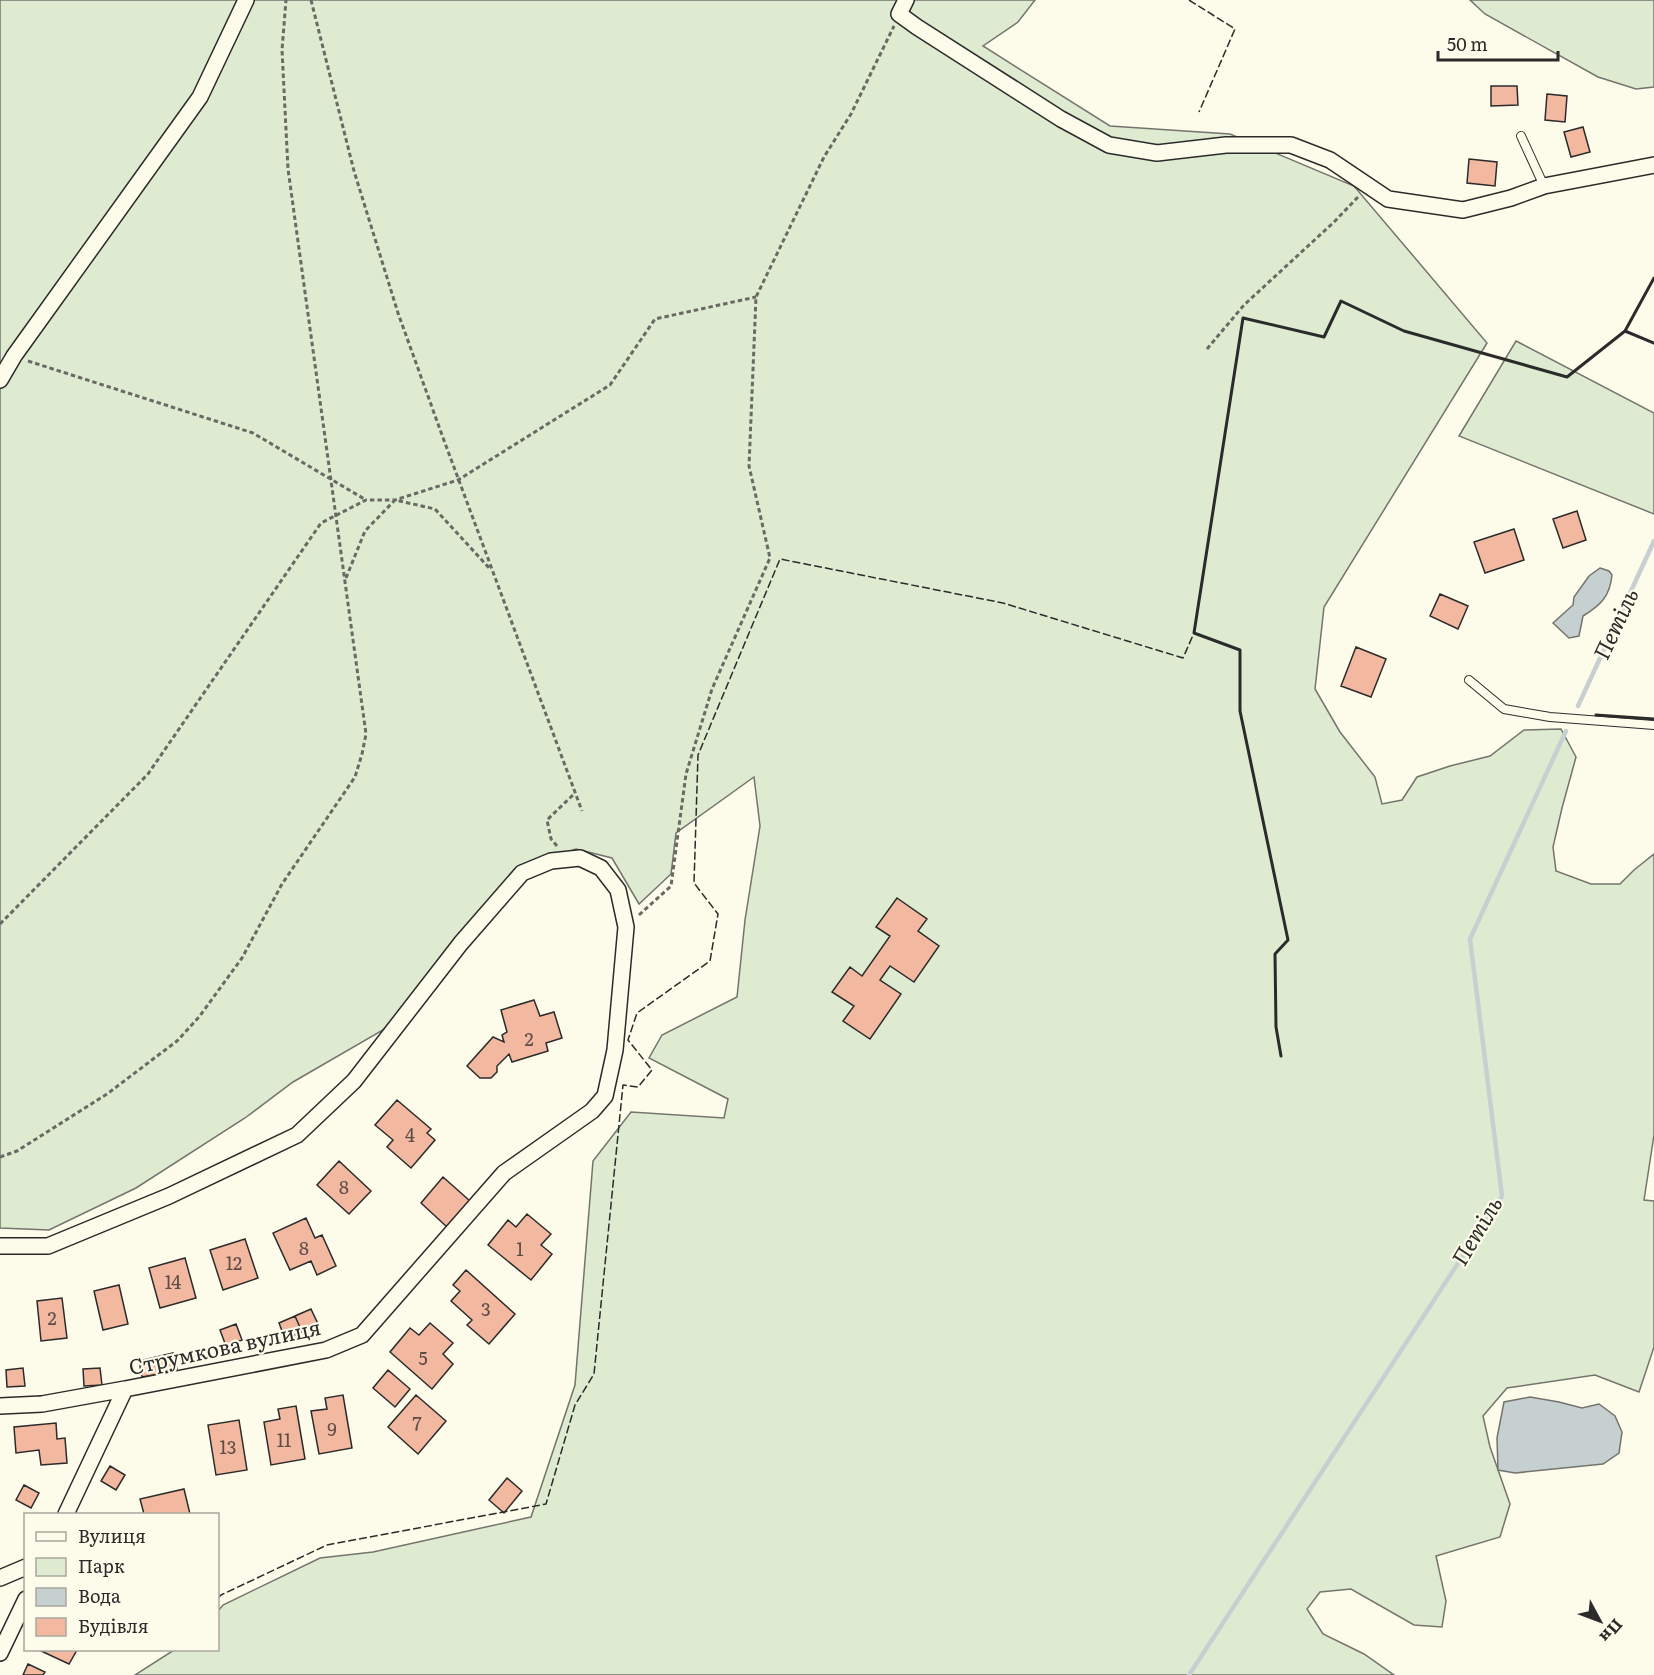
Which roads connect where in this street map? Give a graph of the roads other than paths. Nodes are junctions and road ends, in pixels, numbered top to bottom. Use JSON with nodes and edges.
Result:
{"nodes":[{"id":1,"x":246,"y":0,"type":"edge"},
{"id":2,"x":906,"y":0,"type":"edge"},
{"id":3,"x":1521,"y":136,"type":"dead end"},
{"id":4,"x":1654,"y":165,"type":"edge"},
{"id":5,"x":1544,"y":186,"type":"junction"},
{"id":6,"x":0,"y":380,"type":"edge"},
{"id":7,"x":1469,"y":680,"type":"dead end"},
{"id":8,"x":1654,"y":725,"type":"edge"},
{"id":9,"x":0,"y":1246,"type":"edge"},
{"id":10,"x":125,"y":1389,"type":"junction"},
{"id":11,"x":0,"y":1406,"type":"edge"},
{"id":12,"x":67,"y":1513,"type":"edge"},
{"id":13,"x":24,"y":1568,"type":"edge"},
{"id":14,"x":0,"y":1578,"type":"edge"},
{"id":15,"x":24,"y":1603,"type":"edge"},
{"id":16,"x":0,"y":1653,"type":"edge"}],
"edges":[{"from":1,"to":6,"type":"street"},
{"from":2,"to":5,"type":"street"},
{"from":3,"to":5,"type":"lane"},
{"from":4,"to":5,"type":"street"},
{"from":7,"to":8,"type":"lane"},
{"from":9,"to":10,"type":"street","name":"Струмкова вулиця"},
{"from":10,"to":11,"type":"street"},
{"from":10,"to":12,"type":"street","name":"Струмкова вулиця"},
{"from":13,"to":14,"type":"street"},
{"from":15,"to":16,"type":"street"}]}
